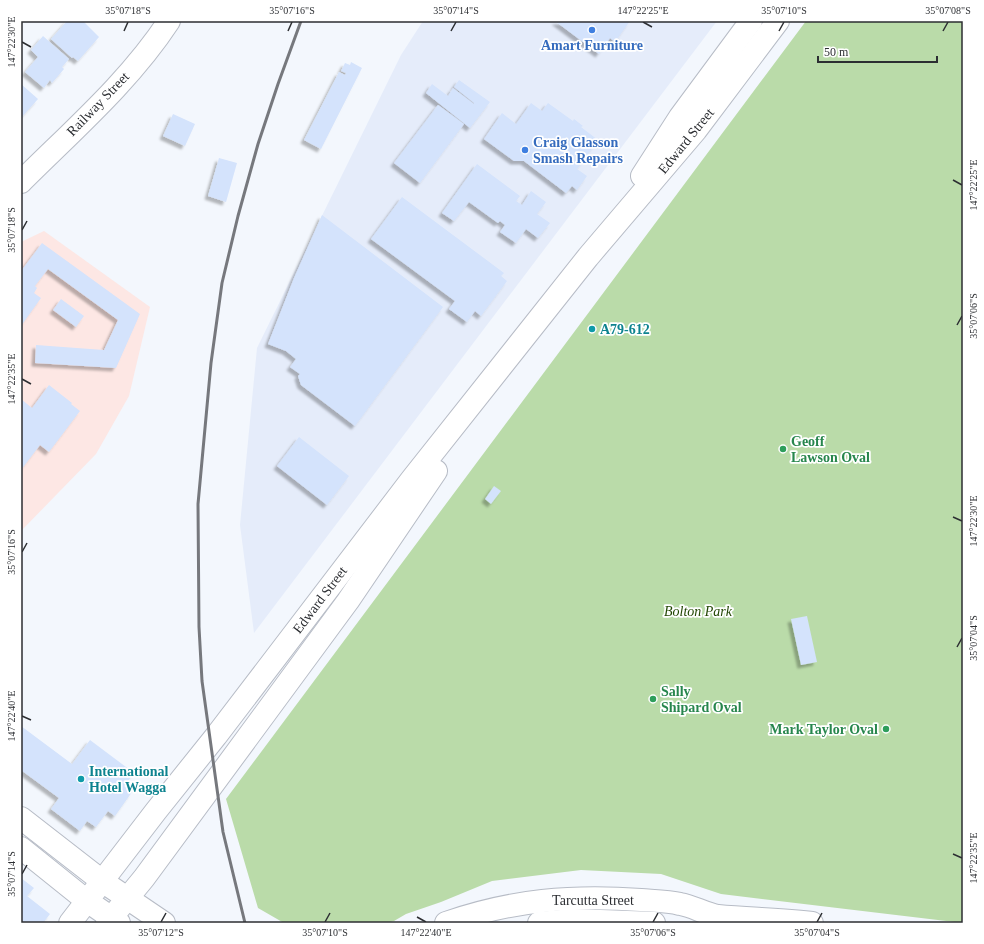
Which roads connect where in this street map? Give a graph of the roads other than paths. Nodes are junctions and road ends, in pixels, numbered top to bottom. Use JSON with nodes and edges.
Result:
{"nodes":[{"id":1,"x":169,"y":21,"type":"edge"},
{"id":2,"x":751,"y":21,"type":"edge"},
{"id":3,"x":778,"y":21,"type":"edge"},
{"id":4,"x":21,"y":182,"type":"edge"},
{"id":5,"x":588,"y":257,"type":"junction"},
{"id":6,"x":539,"y":320,"type":"junction"},
{"id":7,"x":21,"y":818,"type":"edge"},
{"id":8,"x":21,"y":848,"type":"edge"},
{"id":9,"x":102,"y":880,"type":"junction"},
{"id":10,"x":128,"y":898,"type":"junction"},
{"id":11,"x":601,"y":898,"type":"junction"},
{"id":12,"x":636,"y":900,"type":"junction"},
{"id":13,"x":87,"y":901,"type":"junction"},
{"id":14,"x":716,"y":916,"type":"junction"},
{"id":15,"x":601,"y":920,"type":"junction"},
{"id":16,"x":112,"y":921,"type":"edge"},
{"id":17,"x":644,"y":922,"type":"edge"},
{"id":18,"x":70,"y":923,"type":"edge"},
{"id":19,"x":164,"y":923,"type":"edge"},
{"id":20,"x":446,"y":923,"type":"edge"},
{"id":21,"x":539,"y":923,"type":"edge"},
{"id":22,"x":687,"y":923,"type":"edge"},
{"id":23,"x":812,"y":923,"type":"edge"}],
"edges":[{"from":1,"to":4,"type":"main road","name":"Railway Street"},
{"from":2,"to":5,"type":"main road","name":"Edward Street"},
{"from":3,"to":5,"type":"main road","name":"Edward Street"},
{"from":5,"to":6,"type":"main road","name":"Edward Street"},
{"from":6,"to":9,"type":"main road","name":"Edward Street"},
{"from":6,"to":10,"type":"main road","name":"Edward Street"},
{"from":7,"to":9,"type":"main road"},
{"from":8,"to":13,"type":"main road"},
{"from":9,"to":10,"type":"main road"},
{"from":9,"to":13,"type":"main road","name":"Edward Street"},
{"from":10,"to":16,"type":"main road","name":"Edward Street"},
{"from":10,"to":19,"type":"main road"},
{"from":11,"to":12,"type":"main road","name":"Tarcutta Street"},
{"from":11,"to":15,"type":"main road"},
{"from":11,"to":20,"type":"main road","name":"Tarcutta Street"},
{"from":12,"to":14,"type":"main road","name":"Tarcutta Street"},
{"from":12,"to":17,"type":"main road"},
{"from":13,"to":16,"type":"main road"},
{"from":13,"to":18,"type":"main road","name":"Edward Street"},
{"from":14,"to":22,"type":"main road","name":"Tarcutta Street"},
{"from":14,"to":23,"type":"main road","name":"Tarcutta Street"},
{"from":15,"to":17,"type":"main road","name":"Tarcutta Street"},
{"from":15,"to":21,"type":"main road","name":"Tarcutta Street"}]}
